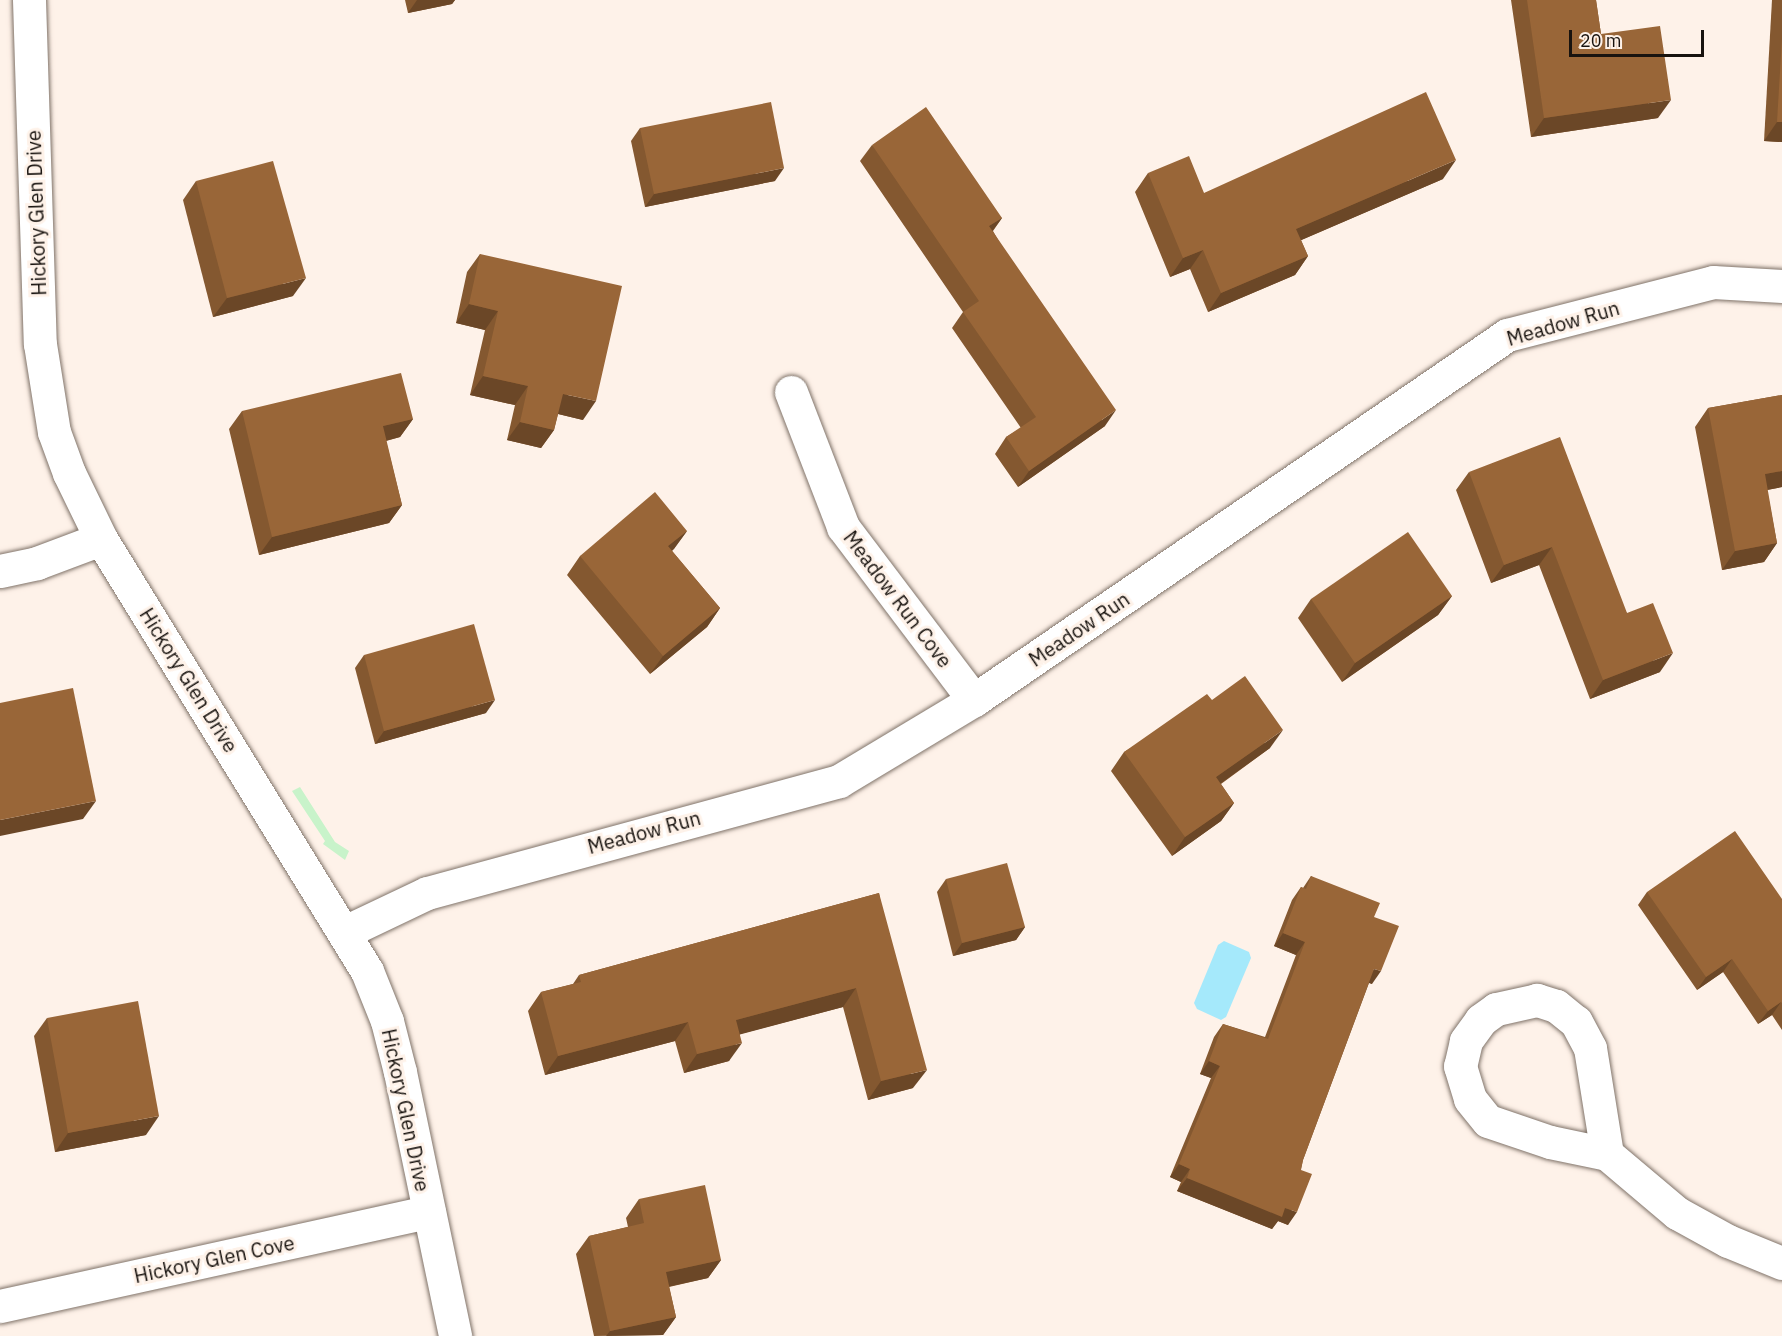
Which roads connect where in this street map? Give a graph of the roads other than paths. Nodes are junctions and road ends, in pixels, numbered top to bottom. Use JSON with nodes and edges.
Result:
{"nodes":[{"id":1,"x":29,"y":0,"type":"edge"},
{"id":2,"x":1782,"y":286,"type":"edge"},
{"id":3,"x":791,"y":392,"type":"dead end"},
{"id":4,"x":102,"y":539,"type":"junction"},
{"id":5,"x":0,"y":571,"type":"edge"},
{"id":6,"x":974,"y":700,"type":"junction"},
{"id":7,"x":345,"y":932,"type":"junction"},
{"id":8,"x":1607,"y":1154,"type":"junction"},
{"id":9,"x":429,"y":1212,"type":"junction"},
{"id":10,"x":1782,"y":1263,"type":"edge"},
{"id":11,"x":0,"y":1306,"type":"edge"},
{"id":12,"x":455,"y":1336,"type":"edge"}],
"edges":[{"from":1,"to":4,"type":"street","name":"Hickory Glen Drive"},
{"from":2,"to":6,"type":"street","name":"Meadow Run"},
{"from":3,"to":6,"type":"street","name":"Meadow Run Cove"},
{"from":4,"to":5,"type":"street"},
{"from":4,"to":7,"type":"street","name":"Hickory Glen Drive"},
{"from":6,"to":7,"type":"street","name":"Meadow Run"},
{"from":7,"to":9,"type":"street","name":"Hickory Glen Drive"},
{"from":8,"to":8,"type":"street"},
{"from":8,"to":10,"type":"street"},
{"from":9,"to":11,"type":"street","name":"Hickory Glen Cove"},
{"from":9,"to":12,"type":"street","name":"Hickory Glen Drive"}]}
